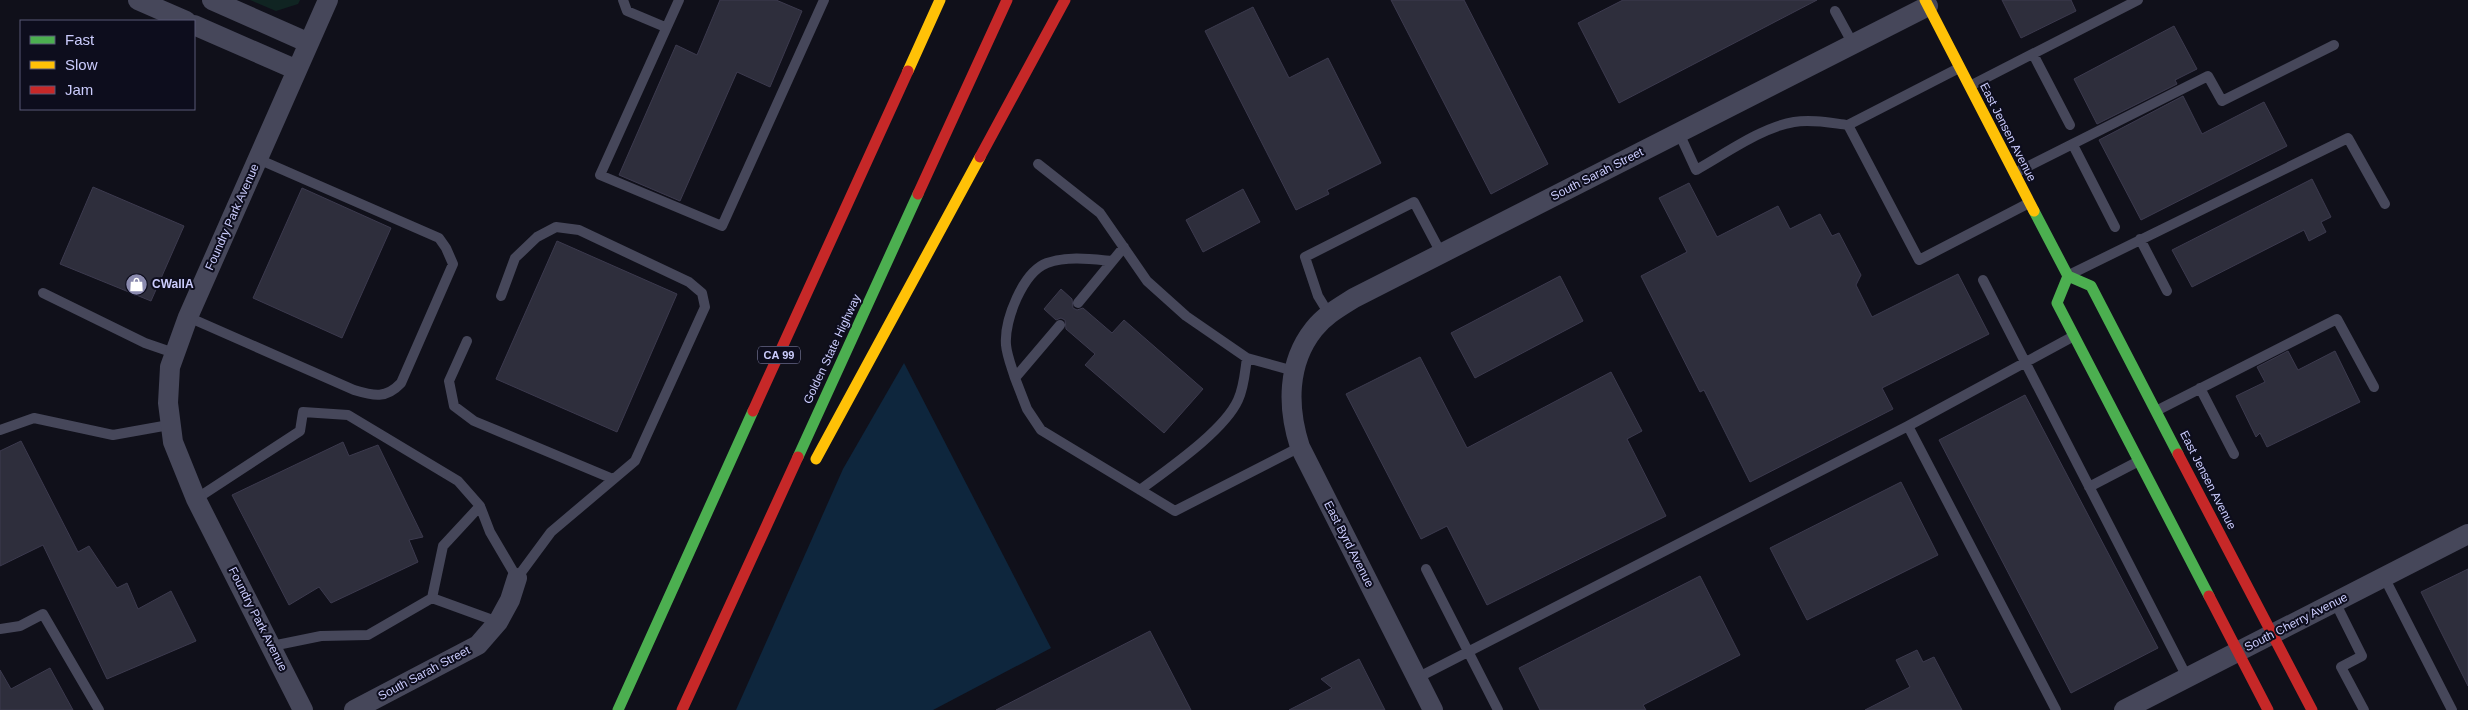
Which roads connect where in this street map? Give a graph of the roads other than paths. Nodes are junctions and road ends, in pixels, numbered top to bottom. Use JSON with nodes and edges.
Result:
{"nodes":[{"id":1,"x":138,"y":0,"type":"edge"},
{"id":2,"x":212,"y":0,"type":"edge"},
{"id":3,"x":328,"y":0,"type":"edge"},
{"id":4,"x":623,"y":0,"type":"edge"},
{"id":5,"x":679,"y":0,"type":"edge"},
{"id":6,"x":824,"y":0,"type":"edge"},
{"id":7,"x":940,"y":0,"type":"edge"},
{"id":8,"x":1007,"y":0,"type":"edge"},
{"id":9,"x":1065,"y":0,"type":"edge"},
{"id":10,"x":2138,"y":0,"type":"edge"},
{"id":11,"x":1926,"y":3,"type":"edge"},
{"id":12,"x":1835,"y":11,"type":"dead end"},
{"id":13,"x":184,"y":20,"type":"edge"},
{"id":14,"x":195,"y":25,"type":"edge"},
{"id":15,"x":665,"y":27,"type":"junction"},
{"id":16,"x":309,"y":43,"type":"junction"},
{"id":17,"x":1853,"y":44,"type":"junction"},
{"id":18,"x":2334,"y":45,"type":"dead end"},
{"id":19,"x":2033,"y":54,"type":"junction"},
{"id":20,"x":1960,"y":67,"type":"junction"},
{"id":21,"x":297,"y":70,"type":"junction"},
{"id":22,"x":1970,"y":86,"type":"junction"},
{"id":23,"x":1848,"y":125,"type":"junction"},
{"id":24,"x":2070,"y":125,"type":"dead end"},
{"id":25,"x":1679,"y":133,"type":"junction"},
{"id":26,"x":2072,"y":145,"type":"junction"},
{"id":27,"x":258,"y":159,"type":"junction"},
{"id":28,"x":1038,"y":164,"type":"dead end"},
{"id":29,"x":2014,"y":173,"type":"junction"},
{"id":30,"x":2030,"y":202,"type":"junction"},
{"id":31,"x":2385,"y":204,"type":"dead end"},
{"id":32,"x":2115,"y":227,"type":"dead end"},
{"id":33,"x":2140,"y":239,"type":"junction"},
{"id":34,"x":1124,"y":246,"type":"junction"},
{"id":35,"x":1441,"y":253,"type":"junction"},
{"id":36,"x":1112,"y":261,"type":"junction"},
{"id":37,"x":2068,"y":276,"type":"junction"},
{"id":38,"x":1983,"y":280,"type":"dead end"},
{"id":39,"x":2167,"y":291,"type":"dead end"},
{"id":40,"x":43,"y":293,"type":"dead end"},
{"id":41,"x":501,"y":296,"type":"dead end"},
{"id":42,"x":1078,"y":303,"type":"dead end"},
{"id":43,"x":1329,"y":314,"type":"junction"},
{"id":44,"x":188,"y":318,"type":"junction"},
{"id":45,"x":1060,"y":325,"type":"dead end"},
{"id":46,"x":2074,"y":336,"type":"junction"},
{"id":47,"x":467,"y":341,"type":"dead end"},
{"id":48,"x":174,"y":353,"type":"junction"},
{"id":49,"x":1247,"y":358,"type":"junction"},
{"id":50,"x":2025,"y":362,"type":"junction"},
{"id":51,"x":1294,"y":371,"type":"junction"},
{"id":52,"x":1015,"y":378,"type":"junction"},
{"id":53,"x":2374,"y":387,"type":"dead end"},
{"id":54,"x":2200,"y":388,"type":"junction"},
{"id":55,"x":2157,"y":410,"type":"junction"},
{"id":56,"x":169,"y":426,"type":"junction"},
{"id":57,"x":1908,"y":426,"type":"junction"},
{"id":58,"x":0,"y":430,"type":"edge"},
{"id":59,"x":1300,"y":447,"type":"junction"},
{"id":60,"x":2234,"y":454,"type":"dead end"},
{"id":61,"x":2139,"y":461,"type":"junction"},
{"id":62,"x":808,"y":472,"type":"dead end"},
{"id":63,"x":613,"y":479,"type":"junction"},
{"id":64,"x":2089,"y":487,"type":"junction"},
{"id":65,"x":1140,"y":490,"type":"junction"},
{"id":66,"x":196,"y":499,"type":"junction"},
{"id":67,"x":480,"y":506,"type":"junction"},
{"id":68,"x":780,"y":525,"type":"dead end"},
{"id":69,"x":2468,"y":534,"type":"edge"},
{"id":70,"x":1426,"y":569,"type":"dead end"},
{"id":71,"x":2384,"y":577,"type":"junction"},
{"id":72,"x":517,"y":578,"type":"junction"},
{"id":73,"x":432,"y":598,"type":"junction"},
{"id":74,"x":2335,"y":602,"type":"junction"},
{"id":75,"x":498,"y":622,"type":"junction"},
{"id":76,"x":0,"y":629,"type":"edge"},
{"id":77,"x":2272,"y":634,"type":"junction"},
{"id":78,"x":272,"y":646,"type":"junction"},
{"id":79,"x":2238,"y":651,"type":"junction"},
{"id":80,"x":1469,"y":652,"type":"junction"},
{"id":81,"x":699,"y":674,"type":"junction"},
{"id":82,"x":2187,"y":677,"type":"junction"},
{"id":83,"x":1417,"y":678,"type":"junction"},
{"id":84,"x":99,"y":710,"type":"edge"},
{"id":85,"x":303,"y":710,"type":"edge"},
{"id":86,"x":354,"y":710,"type":"edge"},
{"id":87,"x":618,"y":710,"type":"edge"},
{"id":88,"x":682,"y":710,"type":"edge"},
{"id":89,"x":1433,"y":710,"type":"edge"},
{"id":90,"x":1498,"y":710,"type":"edge"},
{"id":91,"x":2056,"y":710,"type":"edge"},
{"id":92,"x":2124,"y":710,"type":"edge"},
{"id":93,"x":2268,"y":710,"type":"edge"},
{"id":94,"x":2312,"y":710,"type":"edge"},
{"id":95,"x":2364,"y":710,"type":"edge"},
{"id":96,"x":2452,"y":710,"type":"edge"}],
"edges":[{"from":1,"to":13,"type":"street"},
{"from":2,"to":16,"type":"street"},
{"from":3,"to":16,"type":"street","name":"Foundry Park Avenue"},
{"from":4,"to":15,"type":"lane"},
{"from":5,"to":15,"type":"lane"},
{"from":6,"to":15,"type":"lane"},
{"from":7,"to":87,"type":"main road","number":"CA 99"},
{"from":8,"to":81,"type":"main road","name":"Golden State Highway"},
{"from":9,"to":62,"type":"main road"},
{"from":10,"to":19,"type":"lane"},
{"from":11,"to":17,"type":"street","name":"South Sarah Street"},
{"from":11,"to":20,"type":"main road","name":"East Jensen Avenue"},
{"from":12,"to":17,"type":"lane"},
{"from":14,"to":21,"type":"street"},
{"from":16,"to":21,"type":"street","name":"Foundry Park Avenue"},
{"from":17,"to":25,"type":"street","name":"South Sarah Street"},
{"from":18,"to":26,"type":"lane"},
{"from":19,"to":22,"type":"lane"},
{"from":19,"to":24,"type":"lane"},
{"from":20,"to":22,"type":"main road","name":"East Jensen Avenue"},
{"from":20,"to":23,"type":"lane"},
{"from":21,"to":27,"type":"street","name":"Foundry Park Avenue"},
{"from":22,"to":29,"type":"main road","name":"East Jensen Avenue"},
{"from":23,"to":25,"type":"lane"},
{"from":23,"to":30,"type":"lane"},
{"from":25,"to":35,"type":"street","name":"South Sarah Street"},
{"from":26,"to":29,"type":"lane"},
{"from":26,"to":32,"type":"lane"},
{"from":27,"to":44,"type":"street","name":"Foundry Park Avenue"},
{"from":27,"to":44,"type":"lane"},
{"from":28,"to":34,"type":"lane"},
{"from":29,"to":30,"type":"main road","name":"East Jensen Avenue"},
{"from":30,"to":37,"type":"main road","name":"East Jensen Avenue"},
{"from":31,"to":33,"type":"lane"},
{"from":33,"to":37,"type":"lane"},
{"from":33,"to":39,"type":"lane"},
{"from":34,"to":36,"type":"lane"},
{"from":34,"to":49,"type":"lane"},
{"from":35,"to":43,"type":"street","name":"South Sarah Street"},
{"from":35,"to":43,"type":"lane"},
{"from":36,"to":42,"type":"lane"},
{"from":36,"to":52,"type":"lane"},
{"from":37,"to":46,"type":"main road"},
{"from":37,"to":55,"type":"main road","name":"East Jensen Avenue"},
{"from":38,"to":50,"type":"lane"},
{"from":40,"to":48,"type":"lane"},
{"from":41,"to":63,"type":"lane"},
{"from":43,"to":51,"type":"street","name":"South Sarah Street"},
{"from":44,"to":48,"type":"street","name":"Foundry Park Avenue"},
{"from":45,"to":52,"type":"lane"},
{"from":46,"to":50,"type":"lane"},
{"from":46,"to":61,"type":"main road"},
{"from":47,"to":63,"type":"lane"},
{"from":48,"to":56,"type":"street","name":"Foundry Park Avenue"},
{"from":49,"to":51,"type":"lane"},
{"from":49,"to":65,"type":"lane"},
{"from":50,"to":57,"type":"lane"},
{"from":50,"to":64,"type":"lane"},
{"from":51,"to":59,"type":"street","name":"East Byrd Avenue"},
{"from":52,"to":65,"type":"lane"},
{"from":53,"to":54,"type":"lane"},
{"from":54,"to":55,"type":"lane"},
{"from":54,"to":60,"type":"lane"},
{"from":55,"to":77,"type":"main road","name":"East Jensen Avenue"},
{"from":56,"to":58,"type":"lane"},
{"from":56,"to":66,"type":"street","name":"Foundry Park Avenue"},
{"from":57,"to":80,"type":"lane"},
{"from":57,"to":91,"type":"lane"},
{"from":59,"to":65,"type":"lane"},
{"from":59,"to":83,"type":"street","name":"East Byrd Avenue"},
{"from":61,"to":64,"type":"lane"},
{"from":61,"to":79,"type":"main road"},
{"from":63,"to":72,"type":"lane"},
{"from":64,"to":82,"type":"lane"},
{"from":66,"to":67,"type":"lane"},
{"from":66,"to":78,"type":"street","name":"Foundry Park Avenue"},
{"from":67,"to":72,"type":"lane"},
{"from":67,"to":73,"type":"lane"},
{"from":68,"to":81,"type":"main road"},
{"from":69,"to":71,"type":"street","name":"South Cherry Avenue"},
{"from":70,"to":80,"type":"lane"},
{"from":71,"to":74,"type":"street","name":"South Cherry Avenue"},
{"from":71,"to":96,"type":"lane"},
{"from":72,"to":75,"type":"street","name":"South Sarah Street"},
{"from":73,"to":75,"type":"lane"},
{"from":73,"to":78,"type":"lane"},
{"from":74,"to":77,"type":"street","name":"South Cherry Avenue"},
{"from":74,"to":95,"type":"lane"},
{"from":75,"to":86,"type":"street","name":"South Sarah Street"},
{"from":76,"to":84,"type":"lane"},
{"from":77,"to":79,"type":"street","name":"South Cherry Avenue"},
{"from":77,"to":94,"type":"main road","name":"East Jensen Avenue"},
{"from":78,"to":85,"type":"street","name":"Foundry Park Avenue"},
{"from":79,"to":82,"type":"street","name":"South Cherry Avenue"},
{"from":79,"to":93,"type":"main road"},
{"from":80,"to":83,"type":"lane"},
{"from":80,"to":90,"type":"lane"},
{"from":81,"to":88,"type":"main road","name":"Golden State Highway"},
{"from":82,"to":92,"type":"street","name":"South Cherry Avenue"},
{"from":83,"to":89,"type":"street","name":"East Byrd Avenue"}]}
